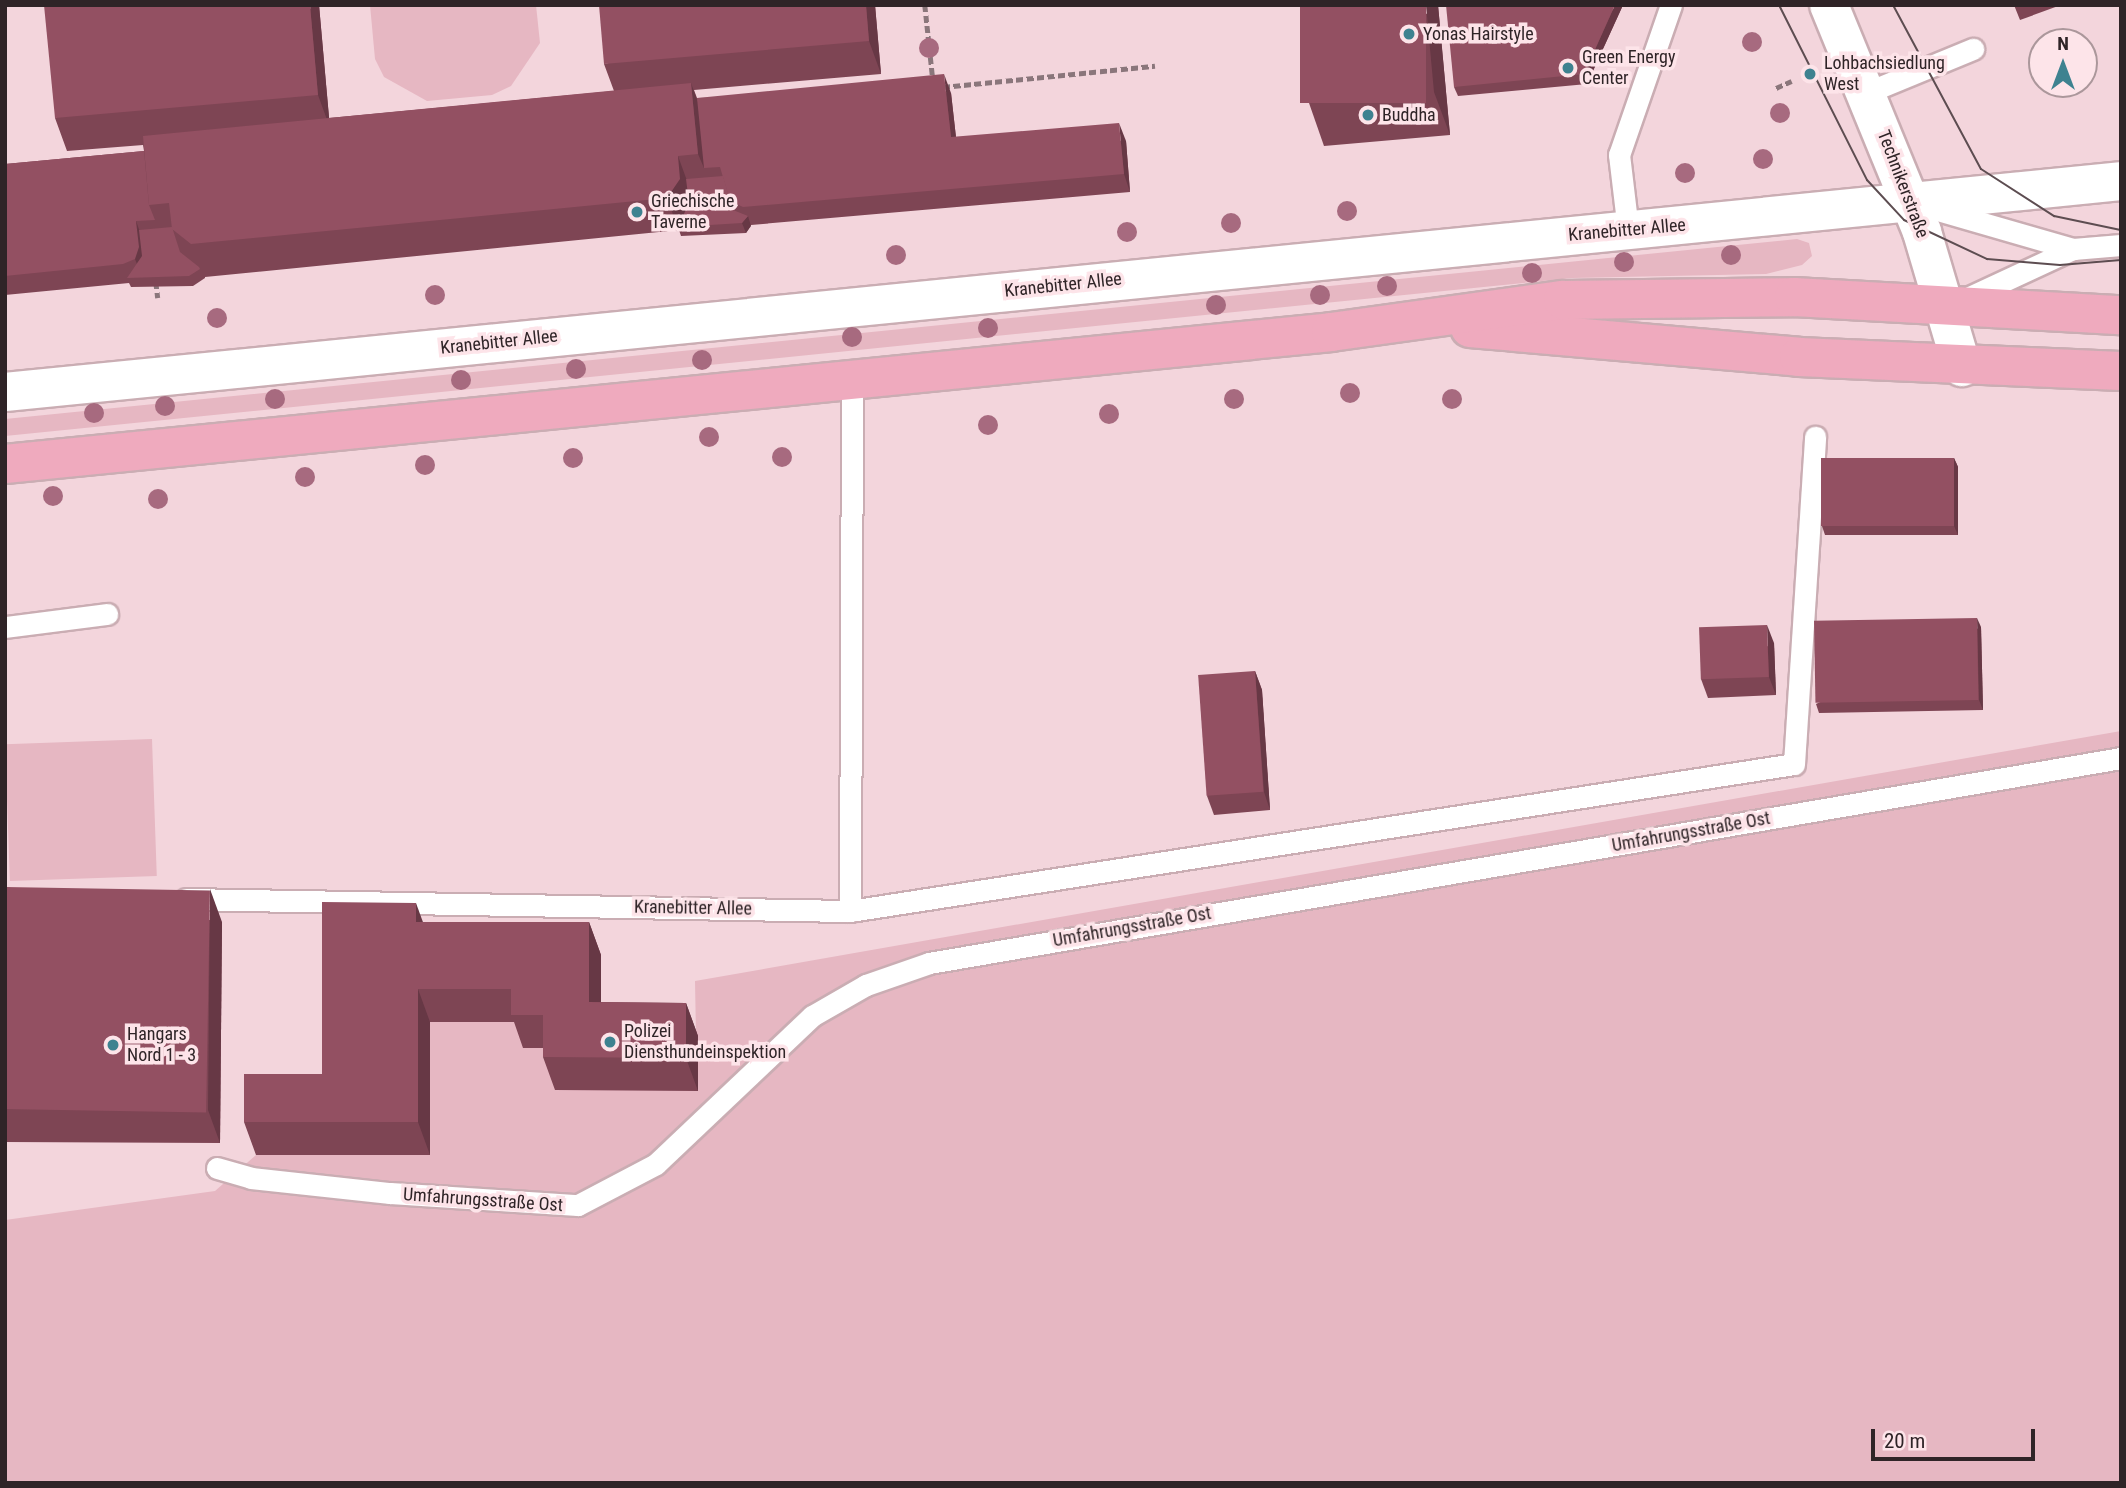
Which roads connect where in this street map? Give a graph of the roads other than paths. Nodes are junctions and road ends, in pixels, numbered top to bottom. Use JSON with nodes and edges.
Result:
{"nodes":[{"id":1,"x":1671,"y":5,"type":"edge"},
{"id":2,"x":1829,"y":5,"type":"edge"},
{"id":3,"x":1973,"y":49,"type":"dead end"},
{"id":4,"x":1866,"y":93,"type":"junction"},
{"id":5,"x":2121,"y":181,"type":"edge"},
{"id":6,"x":1909,"y":201,"type":"junction"},
{"id":7,"x":1628,"y":230,"type":"junction"},
{"id":8,"x":2121,"y":245,"type":"edge"},
{"id":9,"x":2073,"y":249,"type":"junction"},
{"id":10,"x":1945,"y":307,"type":"junction"},
{"id":11,"x":2121,"y":315,"type":"edge"},
{"id":12,"x":1414,"y":322,"type":"junction"},
{"id":13,"x":1962,"y":367,"type":"junction"},
{"id":14,"x":2121,"y":371,"type":"edge"},
{"id":15,"x":852,"y":380,"type":"junction"},
{"id":16,"x":5,"y":392,"type":"edge"},
{"id":17,"x":1815,"y":437,"type":"dead end"},
{"id":18,"x":5,"y":464,"type":"edge"},
{"id":19,"x":107,"y":614,"type":"dead end"},
{"id":20,"x":5,"y":627,"type":"edge"},
{"id":21,"x":2121,"y":758,"type":"edge"},
{"id":22,"x":158,"y":899,"type":"edge"},
{"id":23,"x":850,"y":911,"type":"junction"},
{"id":24,"x":217,"y":1168,"type":"dead end"}],
"edges":[{"from":1,"to":7,"type":"lane"},
{"from":2,"to":4,"type":"street","name":"Technikerstraße"},
{"from":3,"to":4,"type":"lane"},
{"from":4,"to":6,"type":"street","name":"Technikerstraße"},
{"from":5,"to":6,"type":"street","name":"Kranebitter Allee"},
{"from":6,"to":7,"type":"street","name":"Kranebitter Allee"},
{"from":6,"to":9,"type":"lane"},
{"from":6,"to":10,"type":"street","name":"Technikerstraße"},
{"from":7,"to":16,"type":"street","name":"Kranebitter Allee"},
{"from":8,"to":9,"type":"lane"},
{"from":9,"to":10,"type":"lane"},
{"from":10,"to":11,"type":"main road"},
{"from":10,"to":12,"type":"main road"},
{"from":10,"to":13,"type":"street","name":"Technikerstraße"},
{"from":12,"to":13,"type":"main road"},
{"from":12,"to":15,"type":"main road"},
{"from":13,"to":14,"type":"main road"},
{"from":15,"to":18,"type":"main road"},
{"from":15,"to":23,"type":"lane"},
{"from":17,"to":23,"type":"lane","name":"Kranebitter Allee"},
{"from":19,"to":20,"type":"lane"},
{"from":21,"to":24,"type":"lane","name":"Umfahrungsstraße Ost"},
{"from":22,"to":23,"type":"lane","name":"Kranebitter Allee"}]}
